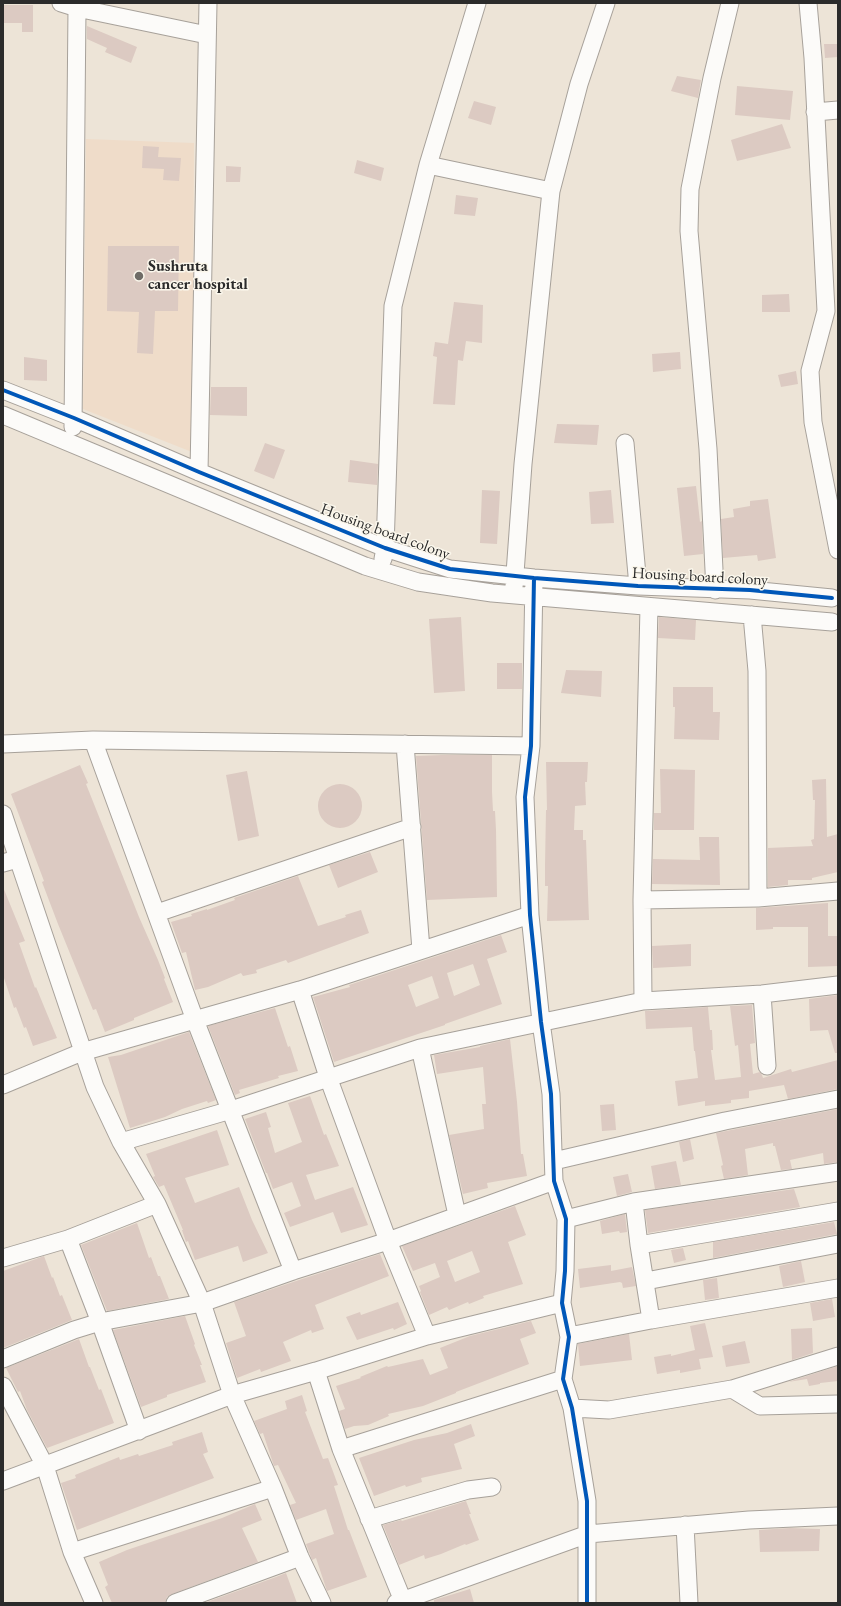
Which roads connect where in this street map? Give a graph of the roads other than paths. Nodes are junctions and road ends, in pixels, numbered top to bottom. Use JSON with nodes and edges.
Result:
{"nodes":[{"id":1,"x":208,"y":3,"type":"edge"},
{"id":2,"x":477,"y":3,"type":"edge"},
{"id":3,"x":606,"y":3,"type":"edge"},
{"id":4,"x":730,"y":3,"type":"edge"},
{"id":5,"x":808,"y":3,"type":"edge"},
{"id":6,"x":69,"y":5,"type":"edge"},
{"id":7,"x":207,"y":35,"type":"junction"},
{"id":8,"x":838,"y":110,"type":"edge"},
{"id":9,"x":815,"y":112,"type":"junction"},
{"id":10,"x":428,"y":165,"type":"junction"},
{"id":11,"x":551,"y":191,"type":"junction"},
{"id":12,"x":3,"y":390,"type":"edge"},
{"id":13,"x":3,"y":415,"type":"edge"},
{"id":14,"x":74,"y":418,"type":"junction"},
{"id":15,"x":71,"y":443,"type":"junction"},
{"id":16,"x":625,"y":443,"type":"dead end"},
{"id":17,"x":199,"y":472,"type":"junction"},
{"id":18,"x":385,"y":548,"type":"junction"},
{"id":19,"x":838,"y":550,"type":"edge"},
{"id":20,"x":381,"y":571,"type":"junction"},
{"id":21,"x":515,"y":576,"type":"junction"},
{"id":22,"x":534,"y":578,"type":"junction"},
{"id":23,"x":638,"y":586,"type":"junction"},
{"id":24,"x":715,"y":590,"type":"junction"},
{"id":25,"x":835,"y":594,"type":"edge"},
{"id":26,"x":514,"y":595,"type":"junction"},
{"id":27,"x":533,"y":597,"type":"junction"},
{"id":28,"x":650,"y":607,"type":"junction"},
{"id":29,"x":752,"y":616,"type":"junction"},
{"id":30,"x":835,"y":626,"type":"edge"},
{"id":31,"x":93,"y":740,"type":"junction"},
{"id":32,"x":3,"y":744,"type":"edge"},
{"id":33,"x":405,"y":744,"type":"junction"},
{"id":34,"x":531,"y":746,"type":"junction"},
{"id":35,"x":3,"y":814,"type":"edge"},
{"id":36,"x":412,"y":827,"type":"junction"},
{"id":37,"x":10,"y":861,"type":"edge"},
{"id":38,"x":838,"y":891,"type":"edge"},
{"id":39,"x":758,"y":898,"type":"junction"},
{"id":40,"x":642,"y":900,"type":"junction"},
{"id":41,"x":158,"y":913,"type":"junction"},
{"id":42,"x":530,"y":915,"type":"junction"},
{"id":43,"x":422,"y":950,"type":"junction"},
{"id":44,"x":838,"y":986,"type":"edge"},
{"id":45,"x":300,"y":990,"type":"junction"},
{"id":46,"x":762,"y":994,"type":"junction"},
{"id":47,"x":643,"y":1001,"type":"junction"},
{"id":48,"x":195,"y":1020,"type":"junction"},
{"id":49,"x":541,"y":1022,"type":"junction"},
{"id":50,"x":420,"y":1048,"type":"junction"},
{"id":51,"x":82,"y":1052,"type":"junction"},
{"id":52,"x":767,"y":1066,"type":"dead end"},
{"id":53,"x":328,"y":1077,"type":"junction"},
{"id":54,"x":3,"y":1085,"type":"edge"},
{"id":55,"x":838,"y":1099,"type":"edge"},
{"id":56,"x":231,"y":1110,"type":"junction"},
{"id":57,"x":122,"y":1142,"type":"junction"},
{"id":58,"x":554,"y":1161,"type":"junction"},
{"id":59,"x":838,"y":1172,"type":"edge"},
{"id":60,"x":554,"y":1181,"type":"junction"},
{"id":61,"x":634,"y":1202,"type":"junction"},
{"id":62,"x":157,"y":1204,"type":"junction"},
{"id":63,"x":838,"y":1211,"type":"edge"},
{"id":64,"x":457,"y":1215,"type":"junction"},
{"id":65,"x":566,"y":1219,"type":"junction"},
{"id":66,"x":68,"y":1238,"type":"junction"},
{"id":67,"x":388,"y":1241,"type":"junction"},
{"id":68,"x":838,"y":1244,"type":"edge"},
{"id":69,"x":639,"y":1245,"type":"junction"},
{"id":70,"x":3,"y":1258,"type":"edge"},
{"id":71,"x":293,"y":1270,"type":"junction"},
{"id":72,"x":646,"y":1281,"type":"junction"},
{"id":73,"x":838,"y":1288,"type":"edge"},
{"id":74,"x":202,"y":1303,"type":"junction"},
{"id":75,"x":562,"y":1304,"type":"junction"},
{"id":76,"x":651,"y":1320,"type":"junction"},
{"id":77,"x":100,"y":1322,"type":"junction"},
{"id":78,"x":427,"y":1336,"type":"junction"},
{"id":79,"x":569,"y":1337,"type":"junction"},
{"id":80,"x":838,"y":1356,"type":"edge"},
{"id":81,"x":3,"y":1359,"type":"edge"},
{"id":82,"x":316,"y":1371,"type":"junction"},
{"id":83,"x":563,"y":1379,"type":"junction"},
{"id":84,"x":3,"y":1386,"type":"edge"},
{"id":85,"x":732,"y":1389,"type":"junction"},
{"id":86,"x":232,"y":1395,"type":"junction"},
{"id":87,"x":838,"y":1404,"type":"edge"},
{"id":88,"x":572,"y":1408,"type":"junction"},
{"id":89,"x":139,"y":1431,"type":"junction"},
{"id":90,"x":341,"y":1449,"type":"junction"},
{"id":91,"x":45,"y":1466,"type":"junction"},
{"id":92,"x":3,"y":1481,"type":"edge"},
{"id":93,"x":492,"y":1487,"type":"dead end"},
{"id":94,"x":273,"y":1488,"type":"junction"},
{"id":95,"x":838,"y":1516,"type":"edge"},
{"id":96,"x":369,"y":1519,"type":"junction"},
{"id":97,"x":685,"y":1525,"type":"junction"},
{"id":98,"x":588,"y":1534,"type":"junction"},
{"id":99,"x":72,"y":1552,"type":"junction"},
{"id":100,"x":300,"y":1557,"type":"junction"},
{"id":101,"x":435,"y":1596,"type":"edge"},
{"id":102,"x":400,"y":1602,"type":"edge"},
{"id":103,"x":94,"y":1603,"type":"edge"},
{"id":104,"x":174,"y":1603,"type":"edge"},
{"id":105,"x":322,"y":1603,"type":"edge"},
{"id":106,"x":587,"y":1603,"type":"edge"},
{"id":107,"x":688,"y":1603,"type":"edge"}],
"edges":[{"from":1,"to":7,"type":"street"},
{"from":2,"to":10,"type":"street"},
{"from":3,"to":11,"type":"street"},
{"from":4,"to":24,"type":"street"},
{"from":5,"to":9,"type":"street"},
{"from":6,"to":7,"type":"street"},
{"from":6,"to":14,"type":"street"},
{"from":7,"to":17,"type":"street"},
{"from":8,"to":9,"type":"street"},
{"from":9,"to":19,"type":"street"},
{"from":10,"to":11,"type":"street"},
{"from":10,"to":18,"type":"street"},
{"from":11,"to":21,"type":"street"},
{"from":12,"to":14,"type":"street","name":"Housing board colony"},
{"from":13,"to":15,"type":"street","name":"Housing board colony"},
{"from":14,"to":15,"type":"street"},
{"from":14,"to":17,"type":"street","name":"Housing board colony"},
{"from":15,"to":20,"type":"street","name":"Housing board colony"},
{"from":16,"to":23,"type":"street"},
{"from":17,"to":18,"type":"street","name":"Housing board colony"},
{"from":18,"to":20,"type":"street"},
{"from":18,"to":21,"type":"street","name":"Housing board colony"},
{"from":20,"to":26,"type":"street","name":"Housing board colony"},
{"from":21,"to":22,"type":"street","name":"Housing board colony"},
{"from":21,"to":26,"type":"street"},
{"from":22,"to":23,"type":"street","name":"Housing board colony"},
{"from":22,"to":27,"type":"street"},
{"from":23,"to":24,"type":"street","name":"Housing board colony"},
{"from":24,"to":25,"type":"street","name":"Housing board colony"},
{"from":25,"to":30,"type":"street"},
{"from":26,"to":27,"type":"street","name":"Housing board colony"},
{"from":27,"to":28,"type":"street","name":"Housing board colony"},
{"from":27,"to":34,"type":"street"},
{"from":28,"to":29,"type":"street","name":"Housing board colony"},
{"from":28,"to":40,"type":"street"},
{"from":29,"to":30,"type":"street","name":"Housing board colony"},
{"from":29,"to":39,"type":"street"},
{"from":31,"to":32,"type":"street"},
{"from":31,"to":33,"type":"street"},
{"from":31,"to":41,"type":"street"},
{"from":33,"to":34,"type":"street"},
{"from":33,"to":36,"type":"street"},
{"from":34,"to":42,"type":"street"},
{"from":35,"to":37,"type":"street"},
{"from":36,"to":41,"type":"street"},
{"from":36,"to":43,"type":"street"},
{"from":37,"to":51,"type":"street"},
{"from":38,"to":39,"type":"street"},
{"from":39,"to":40,"type":"street"},
{"from":40,"to":47,"type":"street"},
{"from":41,"to":48,"type":"street"},
{"from":42,"to":43,"type":"street"},
{"from":42,"to":49,"type":"street"},
{"from":43,"to":45,"type":"street"},
{"from":44,"to":46,"type":"street"},
{"from":45,"to":48,"type":"street"},
{"from":45,"to":53,"type":"street"},
{"from":46,"to":47,"type":"street"},
{"from":46,"to":52,"type":"street"},
{"from":47,"to":49,"type":"street"},
{"from":48,"to":51,"type":"street"},
{"from":48,"to":56,"type":"street"},
{"from":49,"to":50,"type":"street"},
{"from":49,"to":58,"type":"street"},
{"from":50,"to":53,"type":"street"},
{"from":50,"to":64,"type":"street"},
{"from":51,"to":54,"type":"street"},
{"from":51,"to":57,"type":"street"},
{"from":53,"to":56,"type":"street"},
{"from":53,"to":67,"type":"street"},
{"from":55,"to":58,"type":"street"},
{"from":56,"to":57,"type":"street"},
{"from":56,"to":71,"type":"street"},
{"from":57,"to":62,"type":"street"},
{"from":58,"to":60,"type":"street"},
{"from":59,"to":61,"type":"street"},
{"from":60,"to":64,"type":"street"},
{"from":60,"to":65,"type":"street"},
{"from":61,"to":65,"type":"street"},
{"from":61,"to":69,"type":"street"},
{"from":62,"to":66,"type":"street"},
{"from":62,"to":74,"type":"street"},
{"from":63,"to":69,"type":"street"},
{"from":64,"to":67,"type":"street"},
{"from":65,"to":75,"type":"street"},
{"from":66,"to":70,"type":"street"},
{"from":66,"to":77,"type":"street"},
{"from":67,"to":71,"type":"street"},
{"from":67,"to":78,"type":"street"},
{"from":68,"to":72,"type":"street"},
{"from":69,"to":72,"type":"street"},
{"from":71,"to":74,"type":"street"},
{"from":72,"to":76,"type":"street"},
{"from":73,"to":76,"type":"street"},
{"from":74,"to":77,"type":"street"},
{"from":74,"to":86,"type":"street"},
{"from":75,"to":78,"type":"street"},
{"from":75,"to":79,"type":"street"},
{"from":76,"to":79,"type":"street"},
{"from":77,"to":81,"type":"street"},
{"from":77,"to":89,"type":"street"},
{"from":78,"to":82,"type":"street"},
{"from":79,"to":83,"type":"street"},
{"from":80,"to":85,"type":"street"},
{"from":82,"to":86,"type":"street"},
{"from":82,"to":90,"type":"street"},
{"from":83,"to":88,"type":"street"},
{"from":83,"to":90,"type":"street"},
{"from":84,"to":91,"type":"street"},
{"from":85,"to":87,"type":"street"},
{"from":85,"to":88,"type":"street"},
{"from":86,"to":89,"type":"street"},
{"from":86,"to":94,"type":"street"},
{"from":88,"to":98,"type":"street"},
{"from":89,"to":91,"type":"street"},
{"from":90,"to":96,"type":"street"},
{"from":91,"to":92,"type":"street"},
{"from":91,"to":99,"type":"street"},
{"from":93,"to":96,"type":"street"},
{"from":94,"to":99,"type":"street"},
{"from":94,"to":100,"type":"street"},
{"from":95,"to":97,"type":"street"},
{"from":96,"to":102,"type":"street"},
{"from":97,"to":98,"type":"street"},
{"from":97,"to":107,"type":"street"},
{"from":98,"to":101,"type":"street"},
{"from":98,"to":106,"type":"street"},
{"from":99,"to":103,"type":"street"},
{"from":100,"to":104,"type":"street"},
{"from":100,"to":105,"type":"street"},
{"from":101,"to":102,"type":"street"}]}
